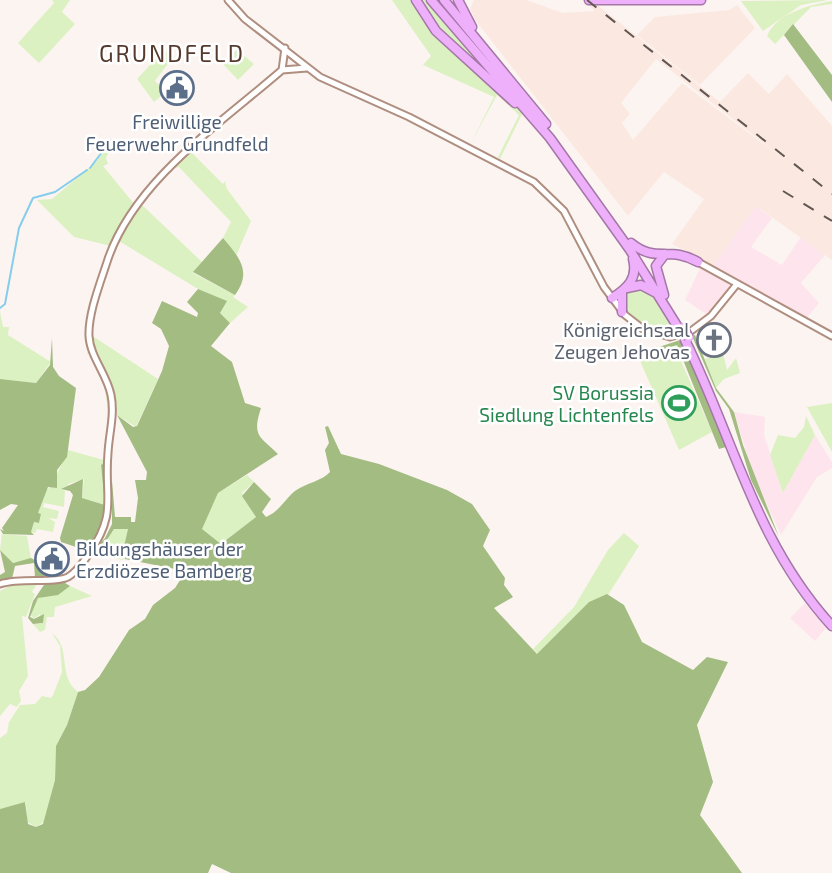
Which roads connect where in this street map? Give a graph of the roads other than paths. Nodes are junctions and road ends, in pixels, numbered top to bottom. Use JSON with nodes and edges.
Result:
{"nodes":[{"id":1,"x":228,"y":0,"type":"edge"},
{"id":2,"x":416,"y":0,"type":"edge"},
{"id":3,"x":431,"y":0,"type":"edge"},
{"id":4,"x":444,"y":0,"type":"edge"},
{"id":5,"x":458,"y":0,"type":"edge"},
{"id":6,"x":589,"y":0,"type":"edge"},
{"id":7,"x":701,"y":0,"type":"edge"},
{"id":8,"x":285,"y":48,"type":"junction"},
{"id":9,"x":492,"y":55,"type":"junction"},
{"id":10,"x":307,"y":68,"type":"junction"},
{"id":11,"x":282,"y":70,"type":"junction"},
{"id":12,"x":550,"y":138,"type":"junction"},
{"id":13,"x":584,"y":179,"type":"junction"},
{"id":14,"x":630,"y":247,"type":"junction"},
{"id":15,"x":665,"y":254,"type":"junction"},
{"id":16,"x":698,"y":262,"type":"joint"},
{"id":17,"x":737,"y":284,"type":"junction"},
{"id":18,"x":746,"y":289,"type":"junction"},
{"id":19,"x":625,"y":290,"type":"junction"},
{"id":20,"x":730,"y":293,"type":"junction"},
{"id":21,"x":662,"y":295,"type":"junction"},
{"id":22,"x":612,"y":298,"type":"junction"},
{"id":23,"x":622,"y":312,"type":"junction"},
{"id":24,"x":832,"y":336,"type":"edge"},
{"id":25,"x":687,"y":339,"type":"junction"},
{"id":26,"x":0,"y":584,"type":"edge"},
{"id":27,"x":832,"y":619,"type":"edge"},
{"id":28,"x":832,"y":626,"type":"edge"}],
"edges":[{"from":1,"to":8,"type":"street"},
{"from":2,"to":12,"type":"highway"},
{"from":3,"to":12,"type":"highway"},
{"from":4,"to":9,"type":"highway"},
{"from":5,"to":9,"type":"highway"},
{"from":6,"to":7,"type":"highway"},
{"from":8,"to":10,"type":"street"},
{"from":8,"to":11,"type":"street"},
{"from":9,"to":13,"type":"highway"},
{"from":10,"to":11,"type":"street"},
{"from":10,"to":22,"type":"street"},
{"from":11,"to":26,"type":"street"},
{"from":12,"to":13,"type":"highway"},
{"from":13,"to":14,"type":"highway"},
{"from":14,"to":15,"type":"highway"},
{"from":14,"to":19,"type":"highway"},
{"from":14,"to":21,"type":"highway"},
{"from":15,"to":16,"type":"highway"},
{"from":15,"to":21,"type":"highway"},
{"from":16,"to":17,"type":"street"},
{"from":17,"to":18,"type":"street"},
{"from":17,"to":20,"type":"street"},
{"from":18,"to":20,"type":"street"},
{"from":18,"to":24,"type":"street"},
{"from":19,"to":21,"type":"highway"},
{"from":19,"to":22,"type":"highway"},
{"from":19,"to":23,"type":"highway"},
{"from":20,"to":23,"type":"street"},
{"from":21,"to":25,"type":"highway","bridge":true},
{"from":22,"to":23,"type":"street"},
{"from":25,"to":27,"type":"highway"},
{"from":25,"to":28,"type":"highway"}]}
